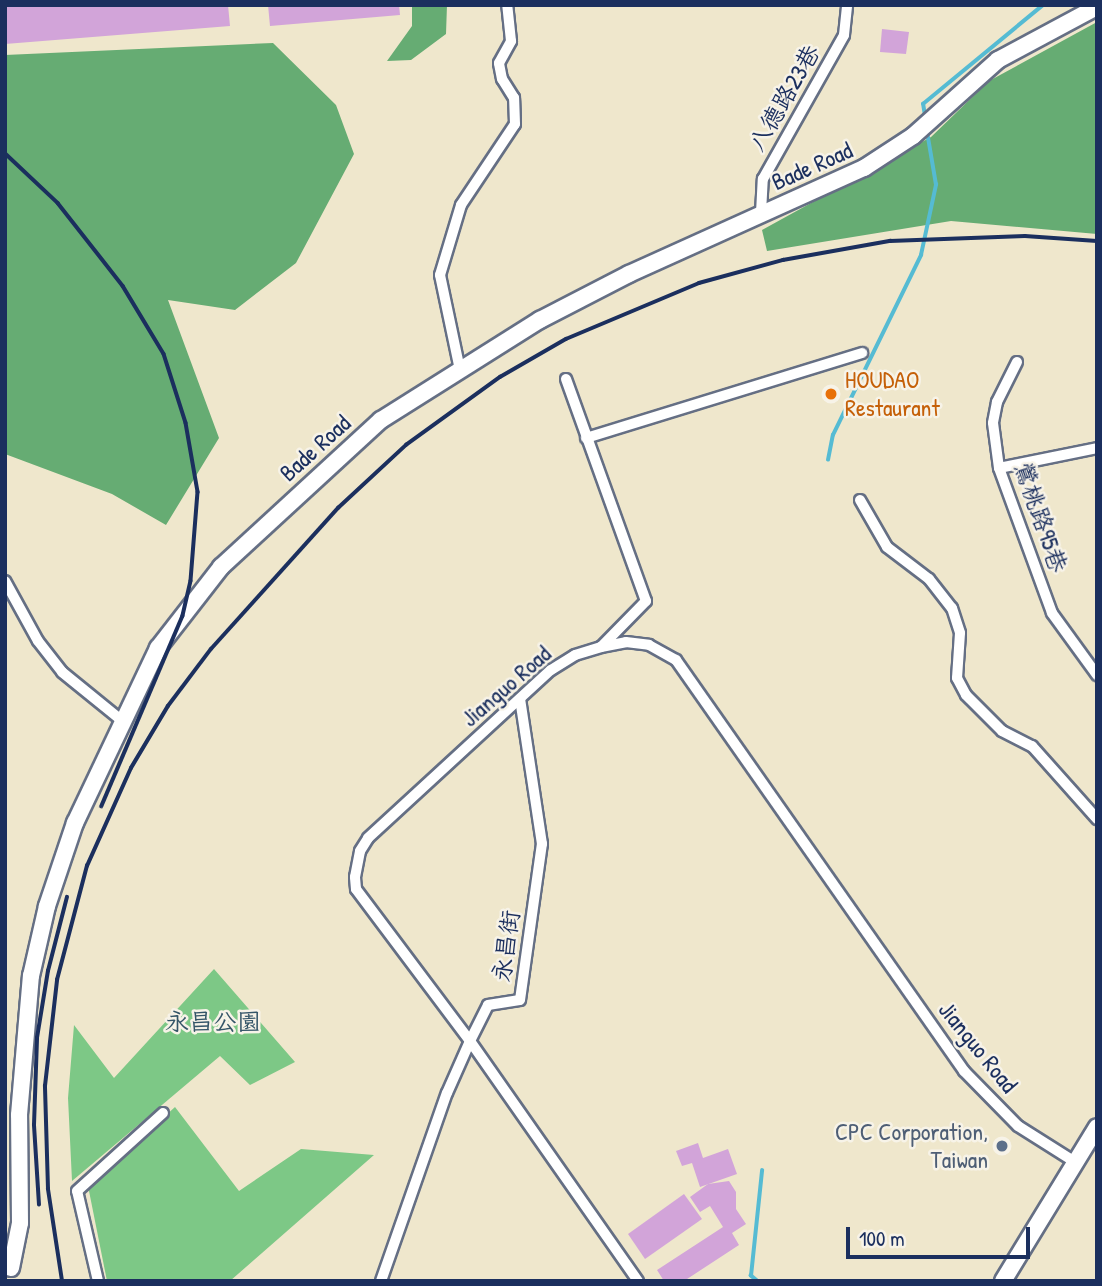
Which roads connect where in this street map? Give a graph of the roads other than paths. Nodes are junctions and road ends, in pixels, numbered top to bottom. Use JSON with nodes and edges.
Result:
{"nodes":[{"id":1,"x":507,"y":5,"type":"edge"},
{"id":2,"x":847,"y":5,"type":"edge"},
{"id":3,"x":1097,"y":7,"type":"edge"},
{"id":4,"x":761,"y":213,"type":"junction"},
{"id":5,"x":862,"y":353,"type":"dead end"},
{"id":6,"x":1017,"y":362,"type":"dead end"},
{"id":7,"x":460,"y":370,"type":"junction"},
{"id":8,"x":565,"y":379,"type":"dead end"},
{"id":9,"x":586,"y":438,"type":"junction"},
{"id":10,"x":1097,"y":448,"type":"edge"},
{"id":11,"x":999,"y":468,"type":"junction"},
{"id":12,"x":860,"y":499,"type":"dead end"},
{"id":13,"x":5,"y":581,"type":"edge"},
{"id":14,"x":601,"y":647,"type":"junction"},
{"id":15,"x":1097,"y":675,"type":"edge"},
{"id":16,"x":520,"y":699,"type":"junction"},
{"id":17,"x":121,"y":720,"type":"junction"},
{"id":18,"x":1097,"y":820,"type":"edge"},
{"id":19,"x":470,"y":1041,"type":"junction"},
{"id":20,"x":163,"y":1113,"type":"dead end"},
{"id":21,"x":1097,"y":1127,"type":"edge"},
{"id":22,"x":1075,"y":1162,"type":"junction"},
{"id":23,"x":11,"y":1270,"type":"edge"},
{"id":24,"x":98,"y":1281,"type":"edge"},
{"id":25,"x":381,"y":1281,"type":"edge"},
{"id":26,"x":638,"y":1281,"type":"edge"},
{"id":27,"x":1003,"y":1281,"type":"edge"}],
"edges":[{"from":1,"to":7,"type":"street"},
{"from":2,"to":4,"type":"street","name":"八德路23巷"},
{"from":3,"to":4,"type":"main road","name":"Bade Road"},
{"from":4,"to":7,"type":"main road","name":"Bade Road"},
{"from":5,"to":9,"type":"street"},
{"from":6,"to":11,"type":"street","name":"鶯桃路95巷"},
{"from":7,"to":17,"type":"main road","name":"Bade Road"},
{"from":8,"to":9,"type":"street"},
{"from":9,"to":14,"type":"street"},
{"from":10,"to":11,"type":"street"},
{"from":11,"to":15,"type":"street","name":"鶯桃路95巷"},
{"from":12,"to":18,"type":"street"},
{"from":13,"to":17,"type":"street"},
{"from":14,"to":16,"type":"street","name":"Jianguo Road"},
{"from":14,"to":22,"type":"street","name":"Jianguo Road"},
{"from":16,"to":19,"type":"street","name":"永昌街"},
{"from":16,"to":19,"type":"street","name":"Jianguo Road"},
{"from":17,"to":23,"type":"main road","name":"Bade Road"},
{"from":19,"to":25,"type":"street","name":"永昌街"},
{"from":19,"to":26,"type":"street","name":"Jianguo Road"},
{"from":20,"to":24,"type":"street"},
{"from":21,"to":22,"type":"main road"},
{"from":22,"to":27,"type":"main road"}]}
